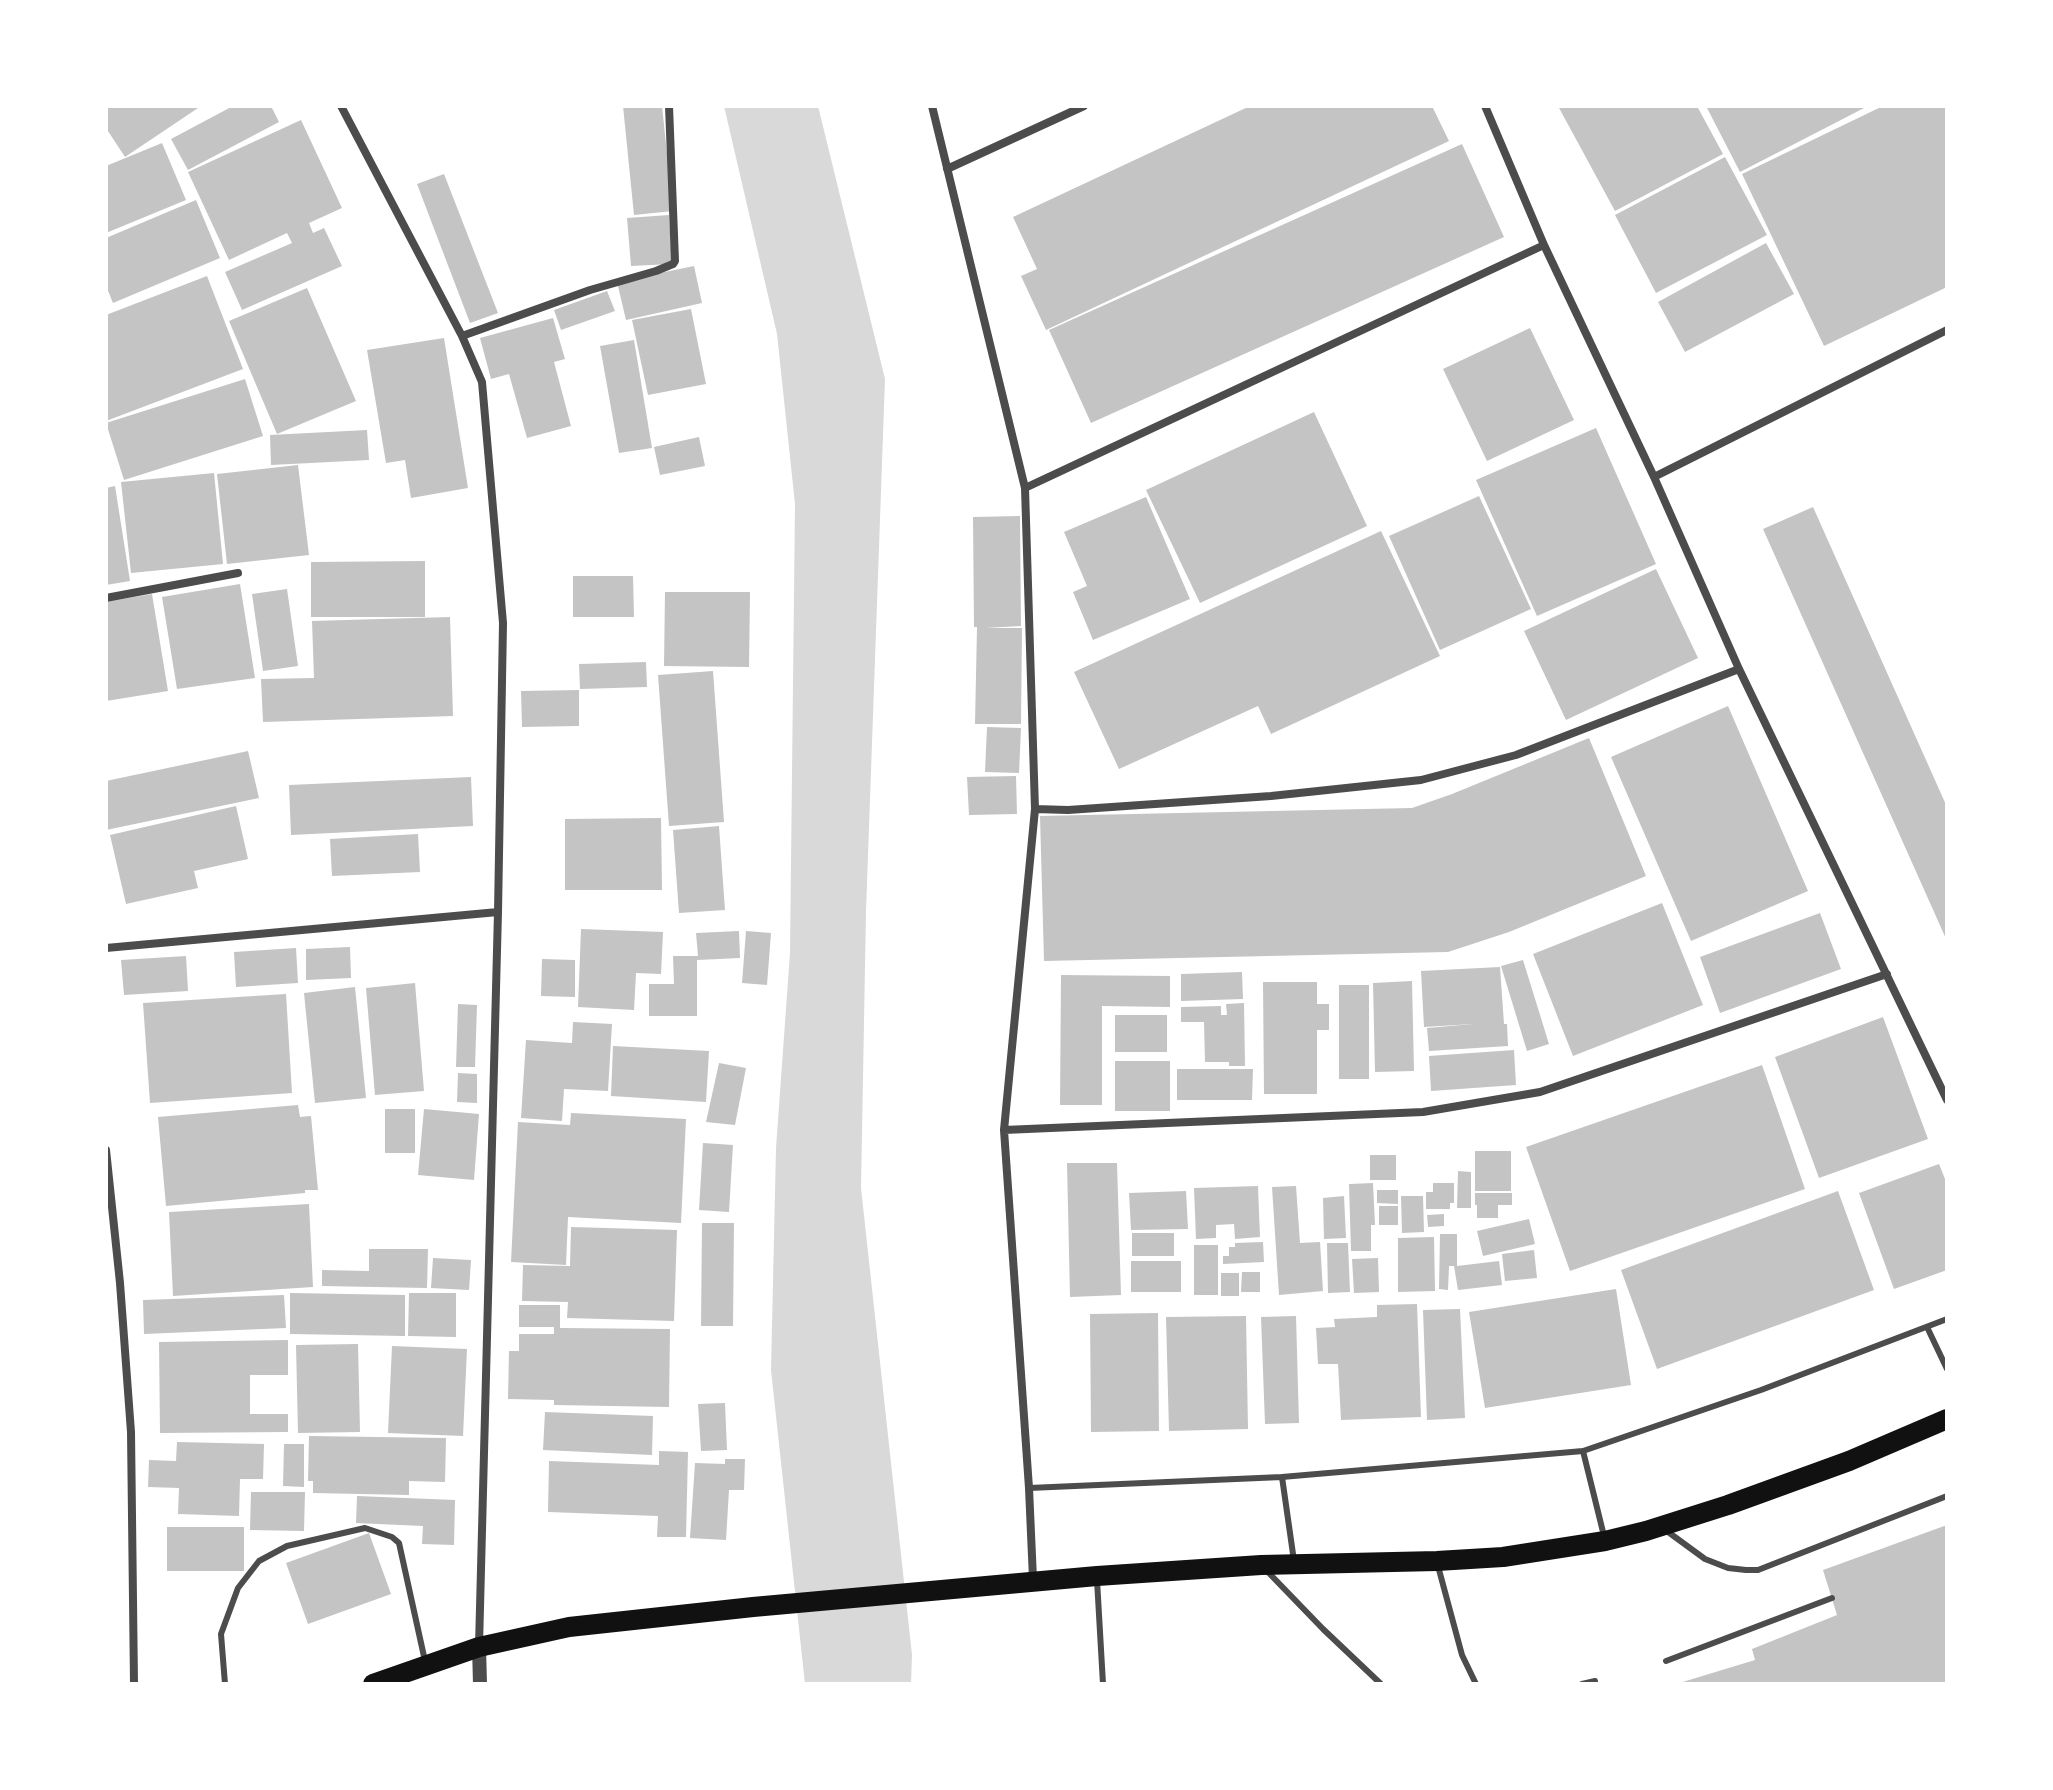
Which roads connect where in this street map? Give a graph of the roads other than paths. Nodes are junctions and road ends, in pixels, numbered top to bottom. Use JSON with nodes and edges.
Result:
{"nodes":[{"id":1,"x":341,"y":106,"type":"edge"},
{"id":2,"x":669,"y":106,"type":"edge"},
{"id":3,"x":932,"y":106,"type":"edge"},
{"id":4,"x":1084,"y":106,"type":"edge"},
{"id":5,"x":1485,"y":106,"type":"edge"},
{"id":6,"x":947,"y":169,"type":"junction"},
{"id":7,"x":1544,"y":245,"type":"junction"},
{"id":8,"x":1947,"y":330,"type":"edge"},
{"id":9,"x":462,"y":336,"type":"junction"},
{"id":10,"x":1654,"y":477,"type":"junction"},
{"id":11,"x":1025,"y":488,"type":"junction"},
{"id":12,"x":238,"y":573,"type":"dead end"},
{"id":13,"x":106,"y":598,"type":"edge"},
{"id":14,"x":1739,"y":669,"type":"junction"},
{"id":15,"x":1035,"y":809,"type":"junction"},
{"id":16,"x":498,"y":912,"type":"junction"},
{"id":17,"x":106,"y":948,"type":"edge"},
{"id":18,"x":1887,"y":974,"type":"junction"},
{"id":19,"x":1947,"y":1100,"type":"edge"},
{"id":20,"x":1004,"y":1130,"type":"junction"},
{"id":21,"x":106,"y":1150,"type":"edge"},
{"id":22,"x":1947,"y":1319,"type":"edge"},
{"id":23,"x":1927,"y":1327,"type":"junction"},
{"id":24,"x":1947,"y":1369,"type":"edge"},
{"id":25,"x":1947,"y":1419,"type":"edge"},
{"id":26,"x":1583,"y":1451,"type":"junction"},
{"id":27,"x":1282,"y":1477,"type":"junction"},
{"id":28,"x":1029,"y":1488,"type":"junction"},
{"id":29,"x":1947,"y":1496,"type":"edge"},
{"id":30,"x":1661,"y":1527,"type":"junction"},
{"id":31,"x":1605,"y":1541,"type":"junction"},
{"id":32,"x":1437,"y":1561,"type":"junction"},
{"id":33,"x":1294,"y":1564,"type":"junction"},
{"id":34,"x":1261,"y":1565,"type":"junction"},
{"id":35,"x":1097,"y":1576,"type":"junction"},
{"id":36,"x":1033,"y":1582,"type":"junction"},
{"id":37,"x":1832,"y":1598,"type":"dead end"},
{"id":38,"x":479,"y":1647,"type":"junction"},
{"id":39,"x":1666,"y":1661,"type":"dead end"},
{"id":40,"x":426,"y":1664,"type":"junction"},
{"id":41,"x":1595,"y":1681,"type":"dead end"},
{"id":42,"x":134,"y":1684,"type":"edge"},
{"id":43,"x":225,"y":1684,"type":"edge"},
{"id":44,"x":373,"y":1684,"type":"edge"},
{"id":45,"x":480,"y":1684,"type":"edge"},
{"id":46,"x":1103,"y":1684,"type":"edge"},
{"id":47,"x":1381,"y":1684,"type":"edge"},
{"id":48,"x":1476,"y":1684,"type":"edge"},
{"id":49,"x":1582,"y":1684,"type":"edge"}],
"edges":[{"from":1,"to":9,"type":"street"},
{"from":2,"to":9,"type":"street"},
{"from":3,"to":6,"type":"street"},
{"from":4,"to":6,"type":"street"},
{"from":5,"to":7,"type":"street"},
{"from":6,"to":11,"type":"street"},
{"from":7,"to":10,"type":"street"},
{"from":7,"to":11,"type":"street"},
{"from":8,"to":10,"type":"street"},
{"from":9,"to":16,"type":"street"},
{"from":10,"to":14,"type":"street"},
{"from":11,"to":15,"type":"street"},
{"from":12,"to":13,"type":"street"},
{"from":14,"to":15,"type":"street"},
{"from":14,"to":18,"type":"street"},
{"from":15,"to":20,"type":"street"},
{"from":16,"to":17,"type":"street"},
{"from":16,"to":38,"type":"street"},
{"from":18,"to":19,"type":"street"},
{"from":18,"to":20,"type":"street"},
{"from":20,"to":28,"type":"street"},
{"from":21,"to":42,"type":"street"},
{"from":22,"to":23,"type":"lane"},
{"from":23,"to":24,"type":"lane"},
{"from":23,"to":26,"type":"lane"},
{"from":25,"to":30,"type":"main road"},
{"from":26,"to":27,"type":"lane"},
{"from":26,"to":31,"type":"lane"},
{"from":27,"to":28,"type":"lane"},
{"from":27,"to":33,"type":"lane"},
{"from":28,"to":36,"type":"street"},
{"from":29,"to":30,"type":"lane"},
{"from":30,"to":31,"type":"main road"},
{"from":31,"to":32,"type":"main road"},
{"from":32,"to":33,"type":"main road"},
{"from":32,"to":48,"type":"lane"},
{"from":33,"to":34,"type":"main road"},
{"from":34,"to":35,"type":"main road"},
{"from":34,"to":47,"type":"lane"},
{"from":35,"to":36,"type":"main road"},
{"from":35,"to":46,"type":"lane"},
{"from":36,"to":38,"type":"main road"},
{"from":37,"to":39,"type":"lane"},
{"from":38,"to":40,"type":"main road"},
{"from":38,"to":45,"type":"street"},
{"from":40,"to":43,"type":"lane"},
{"from":40,"to":44,"type":"main road"},
{"from":41,"to":49,"type":"lane"}]}
